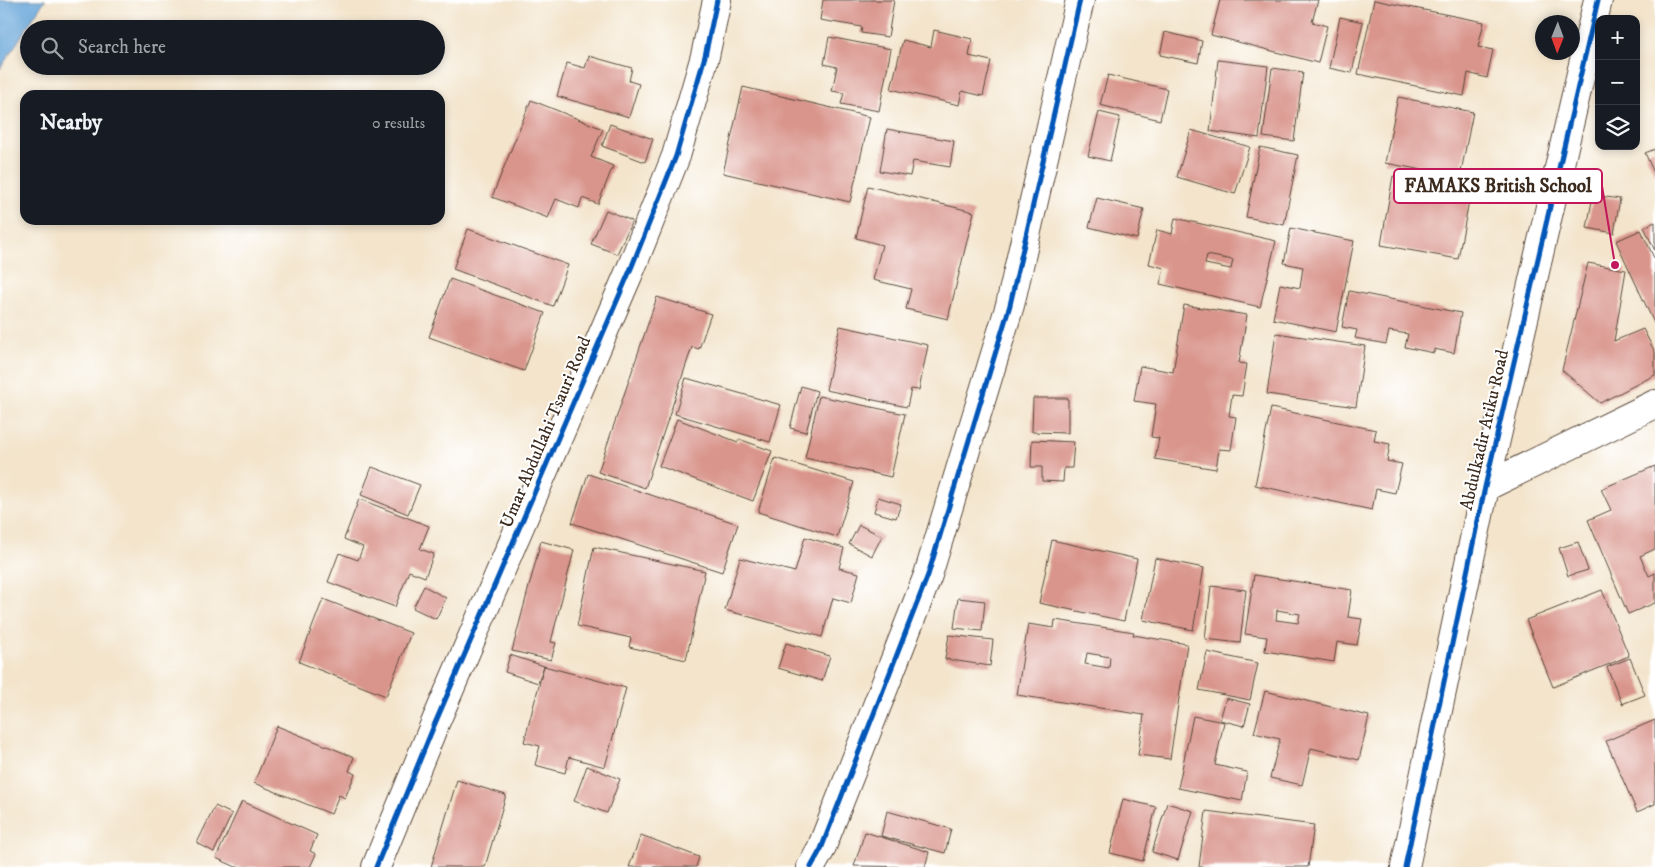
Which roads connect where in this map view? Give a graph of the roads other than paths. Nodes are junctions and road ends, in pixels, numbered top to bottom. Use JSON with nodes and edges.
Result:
{"nodes":[{"id":1,"x":717,"y":0,"type":"edge"},
{"id":2,"x":1080,"y":0,"type":"edge"},
{"id":3,"x":1598,"y":0,"type":"edge"},
{"id":4,"x":1655,"y":404,"type":"edge"},
{"id":5,"x":1485,"y":487,"type":"junction"},
{"id":6,"x":376,"y":867,"type":"edge"},
{"id":7,"x":811,"y":867,"type":"edge"},
{"id":8,"x":1405,"y":867,"type":"edge"}],
"edges":[{"from":1,"to":6,"type":"street","name":"Umar Abdullahi Tsauri Road"},
{"from":2,"to":7,"type":"street"},
{"from":3,"to":5,"type":"street","name":"Abdulkadir Atiku Road"},
{"from":4,"to":5,"type":"street"},
{"from":5,"to":8,"type":"street","name":"Abdulkadir Atiku Road"}]}
